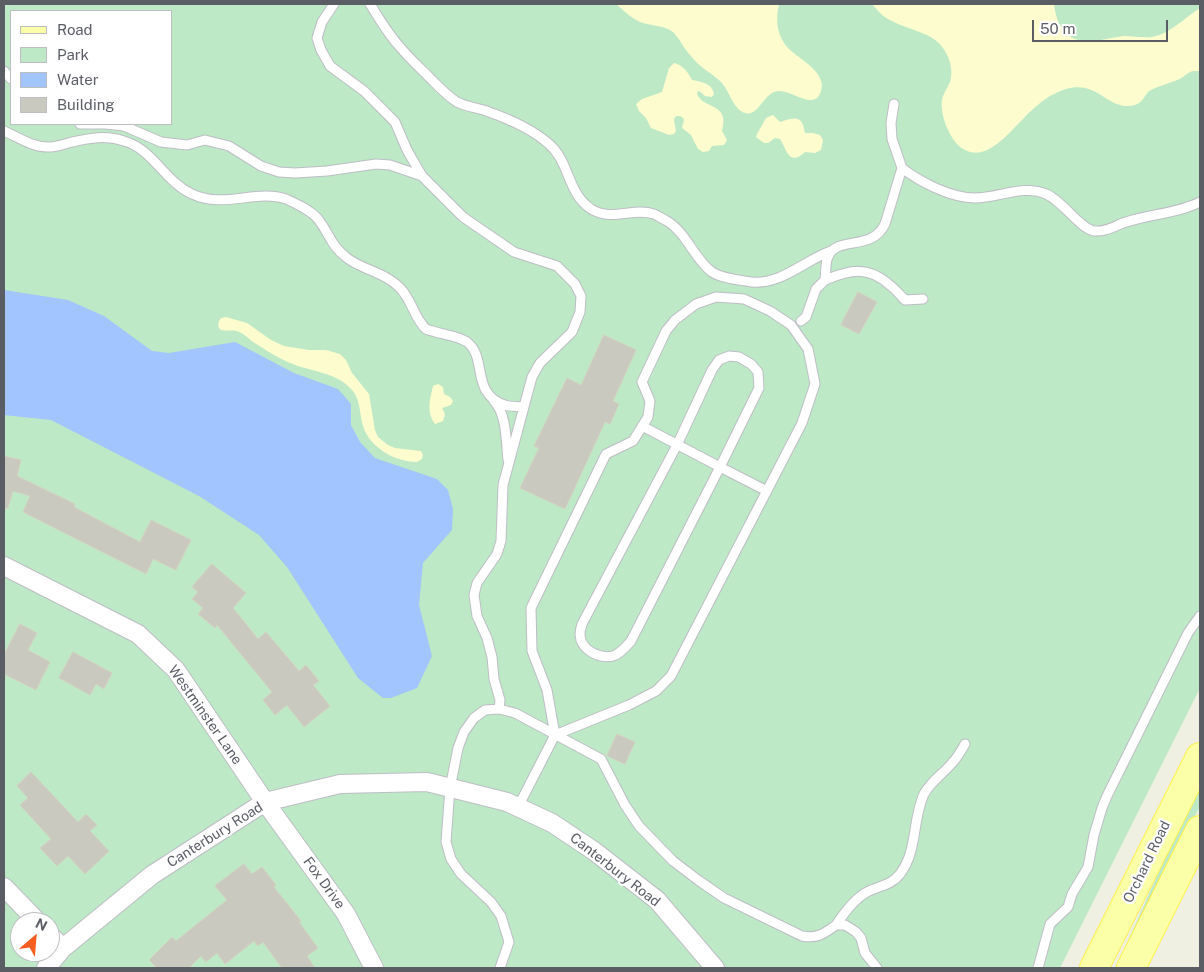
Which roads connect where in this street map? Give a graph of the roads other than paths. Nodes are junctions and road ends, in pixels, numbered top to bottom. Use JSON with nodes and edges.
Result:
{"nodes":[{"id":1,"x":334,"y":4,"type":"edge"},
{"id":2,"x":370,"y":4,"type":"edge"},
{"id":3,"x":894,"y":104,"type":"dead end"},
{"id":4,"x":114,"y":125,"type":"edge"},
{"id":5,"x":4,"y":131,"type":"edge"},
{"id":6,"x":902,"y":168,"type":"junction"},
{"id":7,"x":422,"y":176,"type":"junction"},
{"id":8,"x":1200,"y":202,"type":"edge"},
{"id":9,"x":831,"y":251,"type":"junction"},
{"id":10,"x":825,"y":280,"type":"junction"},
{"id":11,"x":923,"y":299,"type":"dead end"},
{"id":12,"x":801,"y":321,"type":"dead end"},
{"id":13,"x":489,"y":396,"type":"junction"},
{"id":14,"x":524,"y":407,"type":"junction"},
{"id":15,"x":642,"y":426,"type":"junction"},
{"id":16,"x":677,"y":445,"type":"junction"},
{"id":17,"x":720,"y":467,"type":"junction"},
{"id":18,"x":504,"y":485,"type":"junction"},
{"id":19,"x":767,"y":492,"type":"junction"},
{"id":20,"x":4,"y":566,"type":"edge"},
{"id":21,"x":1200,"y":616,"type":"edge"},
{"id":22,"x":499,"y":709,"type":"junction"},
{"id":23,"x":555,"y":735,"type":"junction"},
{"id":24,"x":965,"y":744,"type":"dead end"},
{"id":25,"x":1200,"y":757,"type":"edge"},
{"id":26,"x":450,"y":788,"type":"junction"},
{"id":27,"x":265,"y":802,"type":"junction"},
{"id":28,"x":518,"y":807,"type":"junction"},
{"id":29,"x":1200,"y":830,"type":"edge"},
{"id":30,"x":4,"y":887,"type":"edge"},
{"id":31,"x":28,"y":912,"type":"edge"},
{"id":32,"x":836,"y":925,"type":"junction"},
{"id":33,"x":60,"y":945,"type":"edge"},
{"id":34,"x":63,"y":948,"type":"junction"},
{"id":35,"x":46,"y":968,"type":"edge"},
{"id":36,"x":374,"y":968,"type":"edge"},
{"id":37,"x":500,"y":968,"type":"edge"},
{"id":38,"x":716,"y":968,"type":"edge"},
{"id":39,"x":877,"y":968,"type":"edge"},
{"id":40,"x":1038,"y":968,"type":"edge"},
{"id":41,"x":1094,"y":968,"type":"edge"},
{"id":42,"x":1131,"y":968,"type":"edge"}],
"edges":[{"from":1,"to":7,"type":"lane"},
{"from":2,"to":9,"type":"lane"},
{"from":3,"to":6,"type":"lane"},
{"from":4,"to":7,"type":"lane"},
{"from":5,"to":13,"type":"lane"},
{"from":6,"to":8,"type":"lane"},
{"from":6,"to":9,"type":"lane"},
{"from":7,"to":14,"type":"lane"},
{"from":9,"to":10,"type":"lane"},
{"from":10,"to":11,"type":"lane"},
{"from":10,"to":12,"type":"lane"},
{"from":13,"to":14,"type":"lane"},
{"from":13,"to":18,"type":"lane"},
{"from":14,"to":18,"type":"lane"},
{"from":15,"to":16,"type":"lane"},
{"from":15,"to":19,"type":"lane"},
{"from":15,"to":23,"type":"lane"},
{"from":16,"to":17,"type":"lane"},
{"from":16,"to":17,"type":"lane"},
{"from":16,"to":17,"type":"lane"},
{"from":17,"to":19,"type":"lane"},
{"from":18,"to":22,"type":"lane"},
{"from":19,"to":23,"type":"lane"},
{"from":20,"to":27,"type":"street","name":"Westminster Lane"},
{"from":21,"to":40,"type":"lane"},
{"from":22,"to":23,"type":"lane"},
{"from":22,"to":26,"type":"lane"},
{"from":23,"to":28,"type":"lane"},
{"from":23,"to":32,"type":"lane"},
{"from":24,"to":32,"type":"lane"},
{"from":25,"to":41,"type":"main road","name":"Orchard Road"},
{"from":26,"to":27,"type":"street","name":"Canterbury Road"},
{"from":26,"to":28,"type":"street","name":"Canterbury Road"},
{"from":26,"to":37,"type":"lane"},
{"from":27,"to":34,"type":"street","name":"Canterbury Road"},
{"from":27,"to":36,"type":"street","name":"Fox Drive"},
{"from":28,"to":38,"type":"street","name":"Canterbury Road"},
{"from":29,"to":42,"type":"main road"},
{"from":30,"to":31,"type":"street"},
{"from":32,"to":39,"type":"lane"},
{"from":33,"to":34,"type":"street"},
{"from":34,"to":35,"type":"street","name":"Canterbury Road"}]}
